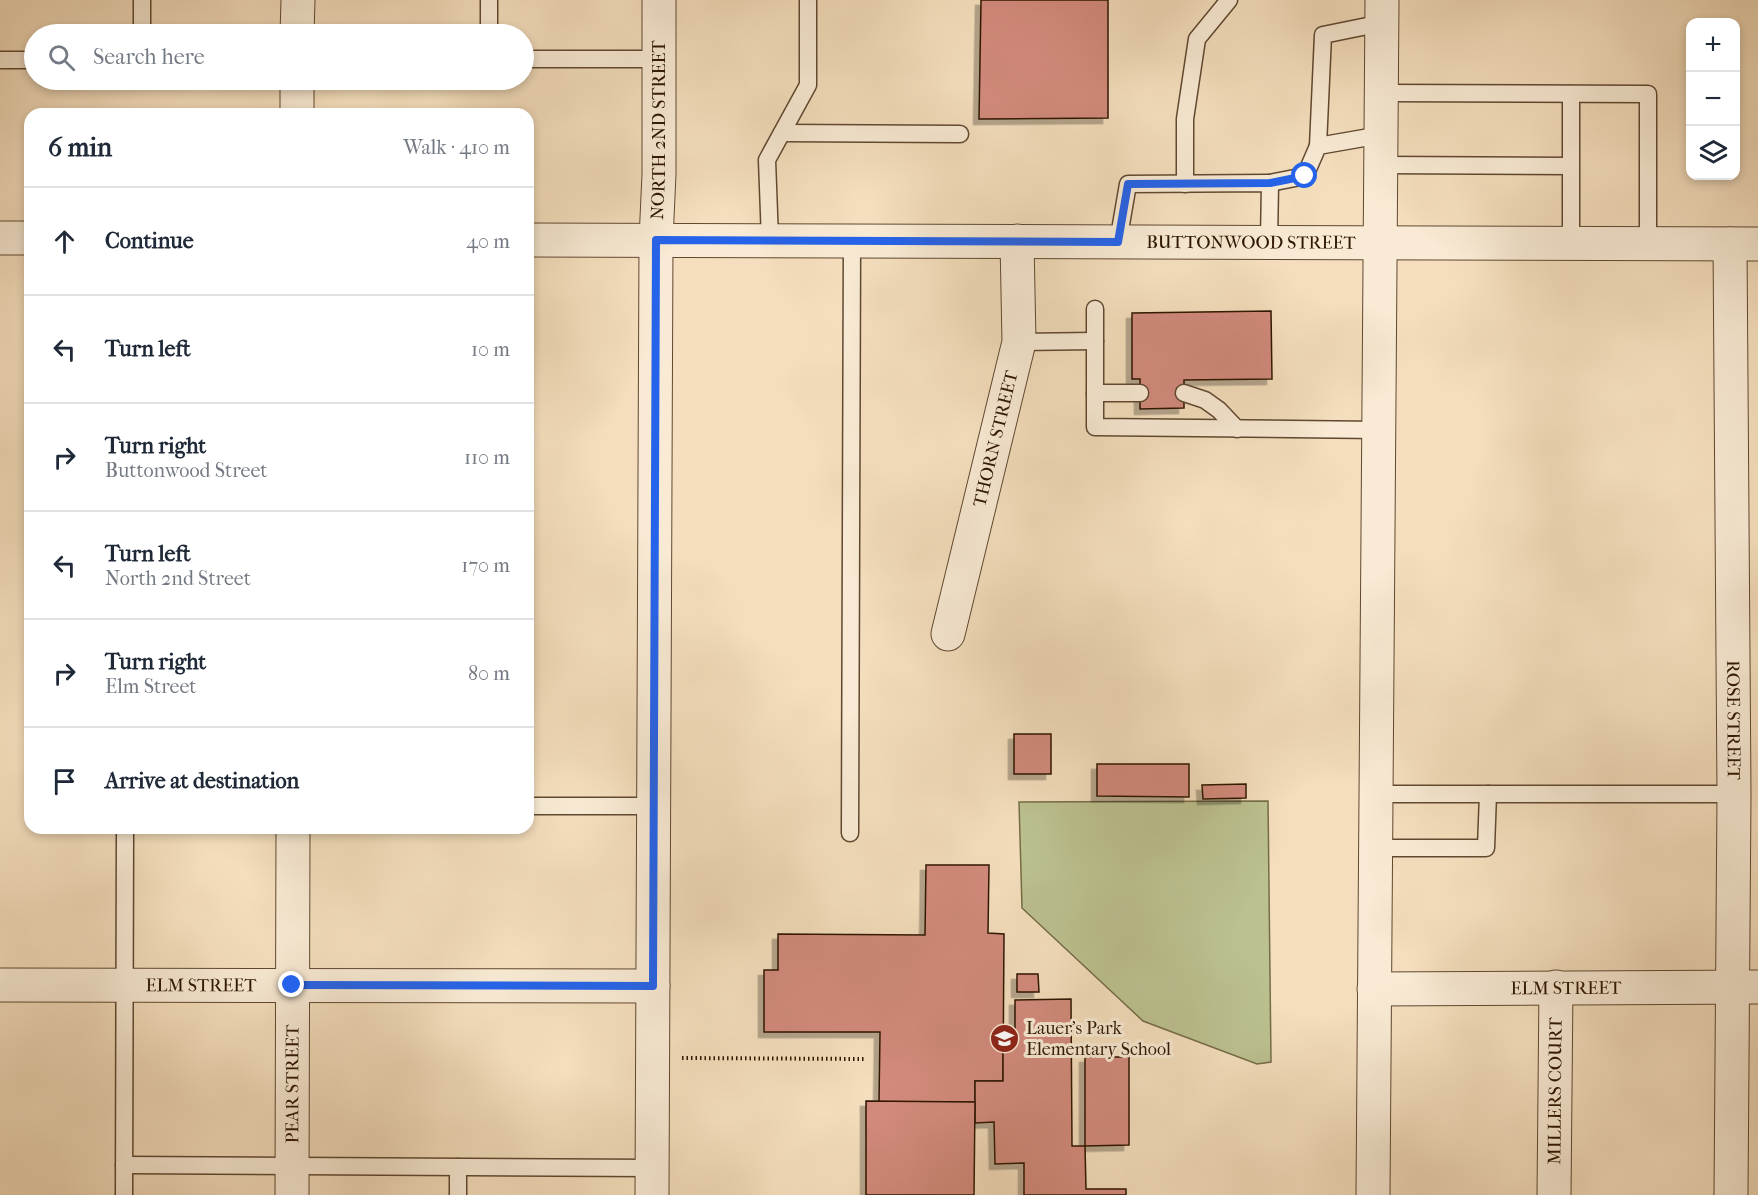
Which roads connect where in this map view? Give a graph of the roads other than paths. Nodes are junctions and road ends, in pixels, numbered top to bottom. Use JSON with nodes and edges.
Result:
{"nodes":[{"id":1,"x":142,"y":0,"type":"edge"},
{"id":2,"x":298,"y":0,"type":"edge"},
{"id":3,"x":489,"y":0,"type":"edge"},
{"id":4,"x":660,"y":0,"type":"edge"},
{"id":5,"x":808,"y":0,"type":"edge"},
{"id":6,"x":1229,"y":0,"type":"edge"},
{"id":7,"x":1382,"y":11,"type":"edge"},
{"id":8,"x":142,"y":24,"type":"edge"},
{"id":9,"x":297,"y":24,"type":"edge"},
{"id":10,"x":489,"y":24,"type":"edge"},
{"id":11,"x":534,"y":59,"type":"edge"},
{"id":12,"x":659,"y":59,"type":"junction"},
{"id":13,"x":0,"y":60,"type":"edge"},
{"id":14,"x":24,"y":60,"type":"edge"},
{"id":15,"x":297,"y":90,"type":"edge"},
{"id":16,"x":1381,"y":93,"type":"junction"},
{"id":17,"x":1571,"y":94,"type":"junction"},
{"id":18,"x":297,"y":108,"type":"edge"},
{"id":19,"x":782,"y":133,"type":"junction"},
{"id":20,"x":960,"y":134,"type":"dead end"},
{"id":21,"x":1318,"y":146,"type":"junction"},
{"id":22,"x":1381,"y":150,"type":"junction"},
{"id":23,"x":1570,"y":166,"type":"junction"},
{"id":24,"x":1270,"y":183,"type":"junction"},
{"id":25,"x":1185,"y":184,"type":"junction"},
{"id":26,"x":0,"y":238,"type":"edge"},
{"id":27,"x":24,"y":238,"type":"edge"},
{"id":28,"x":534,"y":240,"type":"edge"},
{"id":29,"x":656,"y":240,"type":"junction"},
{"id":30,"x":770,"y":240,"type":"junction"},
{"id":31,"x":852,"y":240,"type":"junction"},
{"id":32,"x":1017,"y":241,"type":"junction"},
{"id":33,"x":1118,"y":242,"type":"junction"},
{"id":34,"x":1269,"y":242,"type":"junction"},
{"id":35,"x":1380,"y":242,"type":"junction"},
{"id":36,"x":1571,"y":243,"type":"junction"},
{"id":37,"x":1647,"y":243,"type":"junction"},
{"id":38,"x":1744,"y":244,"type":"edge"},
{"id":39,"x":1095,"y":309,"type":"dead end"},
{"id":40,"x":1095,"y":341,"type":"junction"},
{"id":41,"x":1019,"y":342,"type":"junction"},
{"id":42,"x":1095,"y":393,"type":"junction"},
{"id":43,"x":1140,"y":393,"type":"dead end"},
{"id":44,"x":1184,"y":393,"type":"dead end"},
{"id":45,"x":1237,"y":429,"type":"junction"},
{"id":46,"x":1379,"y":430,"type":"junction"},
{"id":47,"x":948,"y":634,"type":"dead end"},
{"id":48,"x":1377,"y":794,"type":"junction"},
{"id":49,"x":1488,"y":794,"type":"junction"},
{"id":50,"x":1734,"y":794,"type":"junction"},
{"id":51,"x":534,"y":806,"type":"edge"},
{"id":52,"x":654,"y":806,"type":"junction"},
{"id":53,"x":850,"y":833,"type":"dead end"},
{"id":54,"x":125,"y":834,"type":"edge"},
{"id":55,"x":293,"y":834,"type":"edge"},
{"id":56,"x":1376,"y":848,"type":"junction"},
{"id":57,"x":0,"y":985,"type":"edge"},
{"id":58,"x":124,"y":985,"type":"junction"},
{"id":59,"x":292,"y":985,"type":"junction"},
{"id":60,"x":653,"y":986,"type":"junction"},
{"id":61,"x":1556,"y":987,"type":"junction"},
{"id":62,"x":1745,"y":987,"type":"edge"},
{"id":63,"x":1374,"y":989,"type":"junction"},
{"id":64,"x":124,"y":1165,"type":"junction"},
{"id":65,"x":458,"y":1167,"type":"junction"},
{"id":66,"x":292,"y":1181,"type":"edge"},
{"id":67,"x":653,"y":1181,"type":"edge"},
{"id":68,"x":124,"y":1195,"type":"edge"},
{"id":69,"x":458,"y":1195,"type":"edge"},
{"id":70,"x":1373,"y":1195,"type":"edge"},
{"id":71,"x":1554,"y":1195,"type":"edge"},
{"id":72,"x":1731,"y":1195,"type":"edge"}],
"edges":[{"from":1,"to":8,"type":"lane"},
{"from":2,"to":9,"type":"street"},
{"from":3,"to":10,"type":"lane"},
{"from":4,"to":12,"type":"street","name":"NORTH 2ND STREET"},
{"from":5,"to":19,"type":"lane"},
{"from":6,"to":25,"type":"lane"},
{"from":7,"to":16,"type":"street"},
{"from":7,"to":21,"type":"lane"},
{"from":11,"to":12,"type":"lane"},
{"from":12,"to":29,"type":"street","name":"NORTH 2ND STREET"},
{"from":13,"to":14,"type":"lane"},
{"from":15,"to":18,"type":"street"},
{"from":16,"to":17,"type":"lane"},
{"from":16,"to":22,"type":"street"},
{"from":17,"to":23,"type":"lane"},
{"from":17,"to":37,"type":"lane"},
{"from":19,"to":20,"type":"lane"},
{"from":19,"to":30,"type":"lane"},
{"from":21,"to":22,"type":"lane"},
{"from":21,"to":24,"type":"lane"},
{"from":22,"to":23,"type":"lane"},
{"from":22,"to":35,"type":"street"},
{"from":23,"to":36,"type":"lane"},
{"from":24,"to":25,"type":"lane"},
{"from":24,"to":34,"type":"lane"},
{"from":25,"to":33,"type":"lane"},
{"from":26,"to":27,"type":"street"},
{"from":28,"to":29,"type":"street","name":"BUTTONWOOD STREET"},
{"from":29,"to":30,"type":"street","name":"BUTTONWOOD STREET"},
{"from":29,"to":52,"type":"street","name":"NORTH 2ND STREET"},
{"from":30,"to":31,"type":"street","name":"BUTTONWOOD STREET"},
{"from":31,"to":32,"type":"street","name":"BUTTONWOOD STREET"},
{"from":31,"to":53,"type":"lane"},
{"from":32,"to":33,"type":"street","name":"BUTTONWOOD STREET"},
{"from":32,"to":41,"type":"street","name":"THORN STREET"},
{"from":33,"to":34,"type":"street","name":"BUTTONWOOD STREET"},
{"from":34,"to":35,"type":"street","name":"BUTTONWOOD STREET"},
{"from":35,"to":36,"type":"street","name":"BUTTONWOOD STREET"},
{"from":35,"to":46,"type":"street"},
{"from":36,"to":37,"type":"street","name":"BUTTONWOOD STREET"},
{"from":37,"to":38,"type":"street","name":"BUTTONWOOD STREET"},
{"from":38,"to":50,"type":"street","name":"ROSE STREET"},
{"from":39,"to":40,"type":"lane"},
{"from":40,"to":41,"type":"lane"},
{"from":40,"to":42,"type":"lane"},
{"from":41,"to":47,"type":"street","name":"THORN STREET"},
{"from":42,"to":43,"type":"lane"},
{"from":42,"to":45,"type":"lane"},
{"from":44,"to":45,"type":"lane"},
{"from":45,"to":46,"type":"lane"},
{"from":46,"to":48,"type":"street"},
{"from":48,"to":49,"type":"lane"},
{"from":48,"to":56,"type":"street"},
{"from":49,"to":50,"type":"lane"},
{"from":49,"to":56,"type":"lane"},
{"from":50,"to":62,"type":"street","name":"ROSE STREET"},
{"from":51,"to":52,"type":"lane"},
{"from":52,"to":60,"type":"street","name":"NORTH 2ND STREET"},
{"from":54,"to":58,"type":"lane"},
{"from":55,"to":59,"type":"street","name":"PEAR STREET"},
{"from":56,"to":63,"type":"street"},
{"from":57,"to":58,"type":"street","name":"ELM STREET"},
{"from":58,"to":59,"type":"street","name":"ELM STREET"},
{"from":58,"to":64,"type":"lane"},
{"from":59,"to":60,"type":"street","name":"ELM STREET"},
{"from":59,"to":66,"type":"street","name":"PEAR STREET"},
{"from":60,"to":67,"type":"street","name":"NORTH 2ND STREET"},
{"from":61,"to":62,"type":"street","name":"ELM STREET"},
{"from":61,"to":63,"type":"street","name":"ELM STREET"},
{"from":61,"to":71,"type":"street","name":"MILLERS COURT"},
{"from":62,"to":72,"type":"street","name":"ROSE STREET"},
{"from":63,"to":70,"type":"street"},
{"from":64,"to":66,"type":"lane"},
{"from":64,"to":68,"type":"lane"},
{"from":65,"to":66,"type":"lane"},
{"from":65,"to":67,"type":"lane"},
{"from":65,"to":69,"type":"lane"}]}
